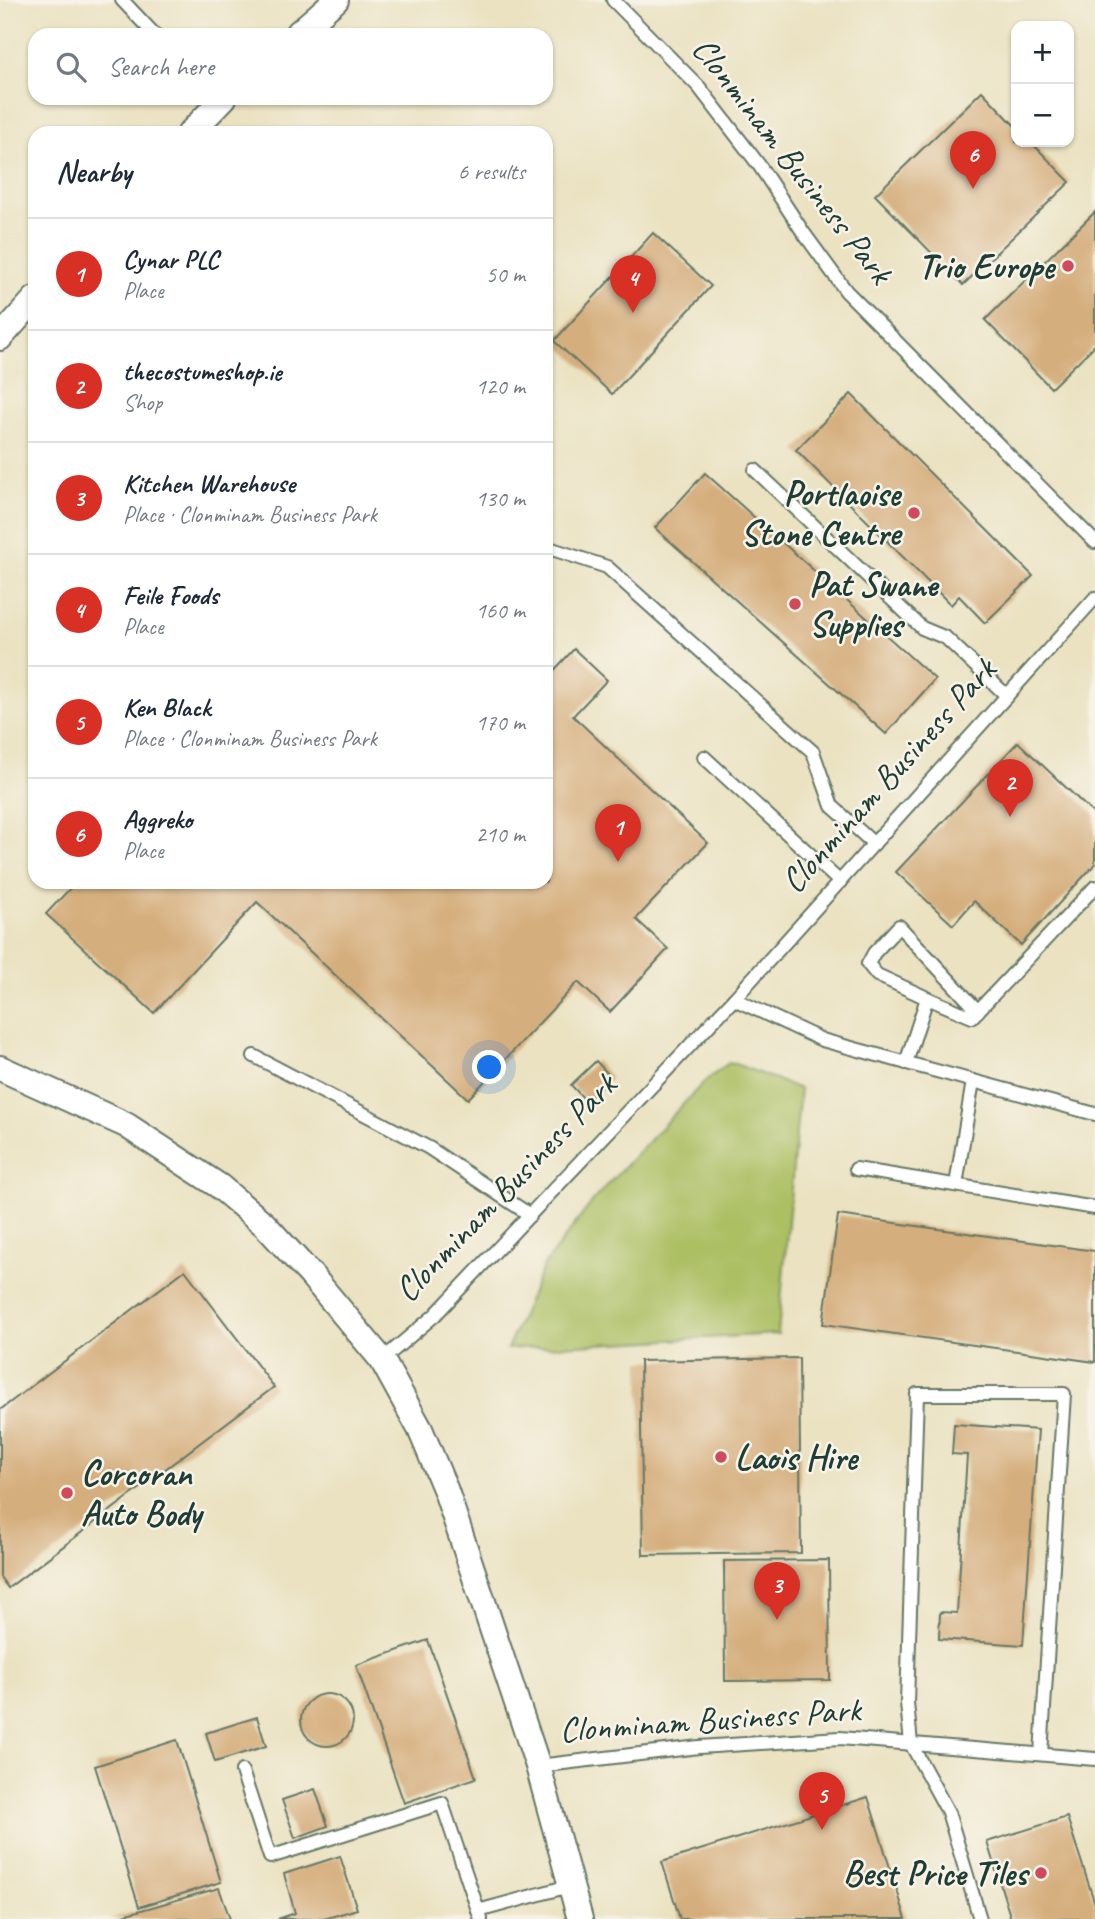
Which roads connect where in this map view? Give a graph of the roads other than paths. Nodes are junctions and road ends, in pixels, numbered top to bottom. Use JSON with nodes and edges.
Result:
{"nodes":[{"id":1,"x":122,"y":0,"type":"edge"},
{"id":2,"x":336,"y":0,"type":"edge"},
{"id":3,"x":613,"y":0,"type":"edge"},
{"id":4,"x":148,"y":28,"type":"edge"},
{"id":5,"x":304,"y":28,"type":"edge"},
{"id":6,"x":215,"y":105,"type":"edge"},
{"id":7,"x":196,"y":126,"type":"edge"},
{"id":8,"x":28,"y":310,"type":"edge"},
{"id":9,"x":0,"y":338,"type":"edge"},
{"id":10,"x":755,"y":470,"type":"dead end"},
{"id":11,"x":1095,"y":542,"type":"edge"},
{"id":12,"x":553,"y":549,"type":"edge"},
{"id":13,"x":1095,"y":598,"type":"edge"},
{"id":14,"x":1007,"y":696,"type":"junction"},
{"id":15,"x":704,"y":757,"type":"dead end"},
{"id":16,"x":874,"y":844,"type":"junction"},
{"id":17,"x":839,"y":882,"type":"junction"},
{"id":18,"x":1095,"y":887,"type":"edge"},
{"id":19,"x":927,"y":998,"type":"junction"},
{"id":20,"x":734,"y":999,"type":"junction"},
{"id":21,"x":978,"y":1011,"type":"junction"},
{"id":22,"x":254,"y":1055,"type":"dead end"},
{"id":23,"x":906,"y":1063,"type":"junction"},
{"id":24,"x":0,"y":1068,"type":"edge"},
{"id":25,"x":973,"y":1081,"type":"junction"},
{"id":26,"x":1095,"y":1114,"type":"edge"},
{"id":27,"x":856,"y":1169,"type":"dead end"},
{"id":28,"x":957,"y":1185,"type":"junction"},
{"id":29,"x":1094,"y":1205,"type":"edge"},
{"id":30,"x":530,"y":1215,"type":"junction"},
{"id":31,"x":382,"y":1360,"type":"junction"},
{"id":32,"x":911,"y":1744,"type":"junction"},
{"id":33,"x":1041,"y":1754,"type":"junction"},
{"id":34,"x":1095,"y":1760,"type":"edge"},
{"id":35,"x":538,"y":1766,"type":"junction"},
{"id":36,"x":242,"y":1771,"type":"dead end"},
{"id":37,"x":569,"y":1886,"type":"junction"},
{"id":38,"x":479,"y":1915,"type":"edge"},
{"id":39,"x":580,"y":1919,"type":"edge"},
{"id":40,"x":979,"y":1919,"type":"edge"}],
"edges":[{"from":1,"to":4,"type":"lane"},
{"from":2,"to":5,"type":"street"},
{"from":3,"to":11,"type":"lane","name":"Clonminam Business Park"},
{"from":6,"to":7,"type":"street"},
{"from":8,"to":9,"type":"street"},
{"from":10,"to":14,"type":"lane"},
{"from":12,"to":16,"type":"lane"},
{"from":13,"to":14,"type":"lane","name":"Clonminam Business Park"},
{"from":14,"to":16,"type":"lane","name":"Clonminam Business Park"},
{"from":15,"to":17,"type":"lane"},
{"from":16,"to":17,"type":"lane","name":"Clonminam Business Park"},
{"from":17,"to":20,"type":"lane","name":"Clonminam Business Park"},
{"from":18,"to":21,"type":"lane"},
{"from":19,"to":21,"type":"lane"},
{"from":19,"to":21,"type":"lane"},
{"from":19,"to":23,"type":"lane"},
{"from":20,"to":23,"type":"lane"},
{"from":20,"to":30,"type":"lane","name":"Clonminam Business Park"},
{"from":22,"to":30,"type":"lane"},
{"from":23,"to":25,"type":"lane"},
{"from":24,"to":31,"type":"street","name":"Clonminam Business Park"},
{"from":25,"to":26,"type":"lane"},
{"from":25,"to":28,"type":"lane"},
{"from":27,"to":28,"type":"lane"},
{"from":28,"to":29,"type":"lane"},
{"from":30,"to":31,"type":"lane","name":"Clonminam Business Park"},
{"from":31,"to":35,"type":"street","name":"Clonminam Business Park"},
{"from":32,"to":33,"type":"lane","name":"Clonminam Business Park"},
{"from":32,"to":33,"type":"lane"},
{"from":32,"to":35,"type":"lane","name":"Clonminam Business Park"},
{"from":32,"to":40,"type":"lane"},
{"from":33,"to":34,"type":"lane","name":"Clonminam Business Park"},
{"from":35,"to":37,"type":"street","name":"Clonminam Business Park"},
{"from":36,"to":38,"type":"lane"},
{"from":37,"to":38,"type":"lane"},
{"from":37,"to":39,"type":"street","name":"Clonminam Business Park"}]}
